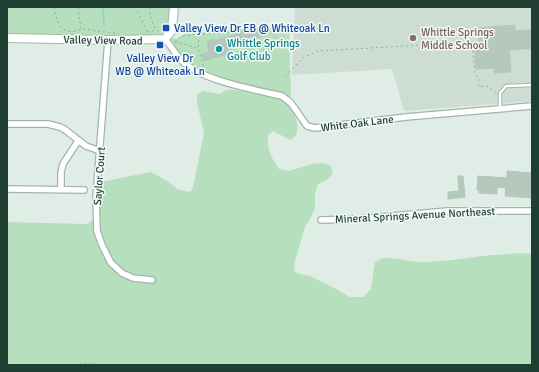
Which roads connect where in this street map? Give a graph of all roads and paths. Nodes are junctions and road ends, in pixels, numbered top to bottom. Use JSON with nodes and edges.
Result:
{"nodes":[{"id":1,"x":54,"y":7,"type":"edge"},
{"id":2,"x":78,"y":7,"type":"edge"},
{"id":3,"x":135,"y":7,"type":"edge"},
{"id":4,"x":149,"y":7,"type":"edge"},
{"id":5,"x":174,"y":7,"type":"edge"},
{"id":6,"x":81,"y":29,"type":"junction"},
{"id":7,"x":156,"y":30,"type":"junction"},
{"id":8,"x":148,"y":32,"type":"junction"},
{"id":9,"x":116,"y":33,"type":"dead end"},
{"id":10,"x":143,"y":33,"type":"dead end"},
{"id":11,"x":199,"y":34,"type":"junction"},
{"id":12,"x":7,"y":38,"type":"edge"},
{"id":13,"x":169,"y":39,"type":"junction"},
{"id":14,"x":108,"y":40,"type":"junction"},
{"id":15,"x":242,"y":44,"type":"dead end"},
{"id":16,"x":198,"y":48,"type":"junction"},
{"id":17,"x":207,"y":70,"type":"dead end"},
{"id":18,"x":285,"y":76,"type":"dead end"},
{"id":19,"x":532,"y":85,"type":"edge"},
{"id":20,"x":500,"y":95,"type":"junction"},
{"id":21,"x":532,"y":106,"type":"edge"},
{"id":22,"x":500,"y":108,"type":"junction"},
{"id":23,"x":7,"y":124,"type":"edge"},
{"id":24,"x":78,"y":141,"type":"junction"},
{"id":25,"x":100,"y":151,"type":"junction"},
{"id":26,"x":7,"y":189,"type":"edge"},
{"id":27,"x":61,"y":190,"type":"junction"},
{"id":28,"x":84,"y":190,"type":"dead end"},
{"id":29,"x":532,"y":211,"type":"edge"},
{"id":30,"x":321,"y":220,"type":"dead end"},
{"id":31,"x":152,"y":280,"type":"dead end"},
{"id":32,"x":75,"y":365,"type":"edge"},
{"id":33,"x":99,"y":365,"type":"edge"},
{"id":34,"x":186,"y":365,"type":"edge"},
{"id":35,"x":193,"y":365,"type":"edge"}],
"edges":[{"from":1,"to":6,"type":"path"},
{"from":2,"to":6,"type":"path"},
{"from":3,"to":8,"type":"path"},
{"from":4,"to":7,"type":"path"},
{"from":5,"to":13,"type":"street"},
{"from":6,"to":9,"type":"path"},
{"from":7,"to":8,"type":"path"},
{"from":7,"to":13,"type":"path"},
{"from":8,"to":10,"type":"path"},
{"from":11,"to":13,"type":"path"},
{"from":11,"to":15,"type":"path"},
{"from":11,"to":16,"type":"path"},
{"from":12,"to":14,"type":"street","name":"Valley View Road"},
{"from":13,"to":14,"type":"street","name":"Valley View Road"},
{"from":13,"to":16,"type":"path"},
{"from":13,"to":22,"type":"street","name":"White Oak Lane"},
{"from":14,"to":25,"type":"street","name":"Saylor Court"},
{"from":16,"to":17,"type":"path"},
{"from":18,"to":20,"type":"path"},
{"from":19,"to":20,"type":"lane"},
{"from":20,"to":22,"type":"lane"},
{"from":21,"to":22,"type":"street","name":"White Oak Lane"},
{"from":23,"to":24,"type":"street"},
{"from":24,"to":25,"type":"street"},
{"from":24,"to":27,"type":"street"},
{"from":25,"to":31,"type":"street","name":"Saylor Court"},
{"from":26,"to":27,"type":"street"},
{"from":27,"to":28,"type":"street"},
{"from":29,"to":30,"type":"street","name":"Mineral Springs Avenue Northeast"},
{"from":32,"to":33,"type":"path"},
{"from":34,"to":35,"type":"path"}]}
